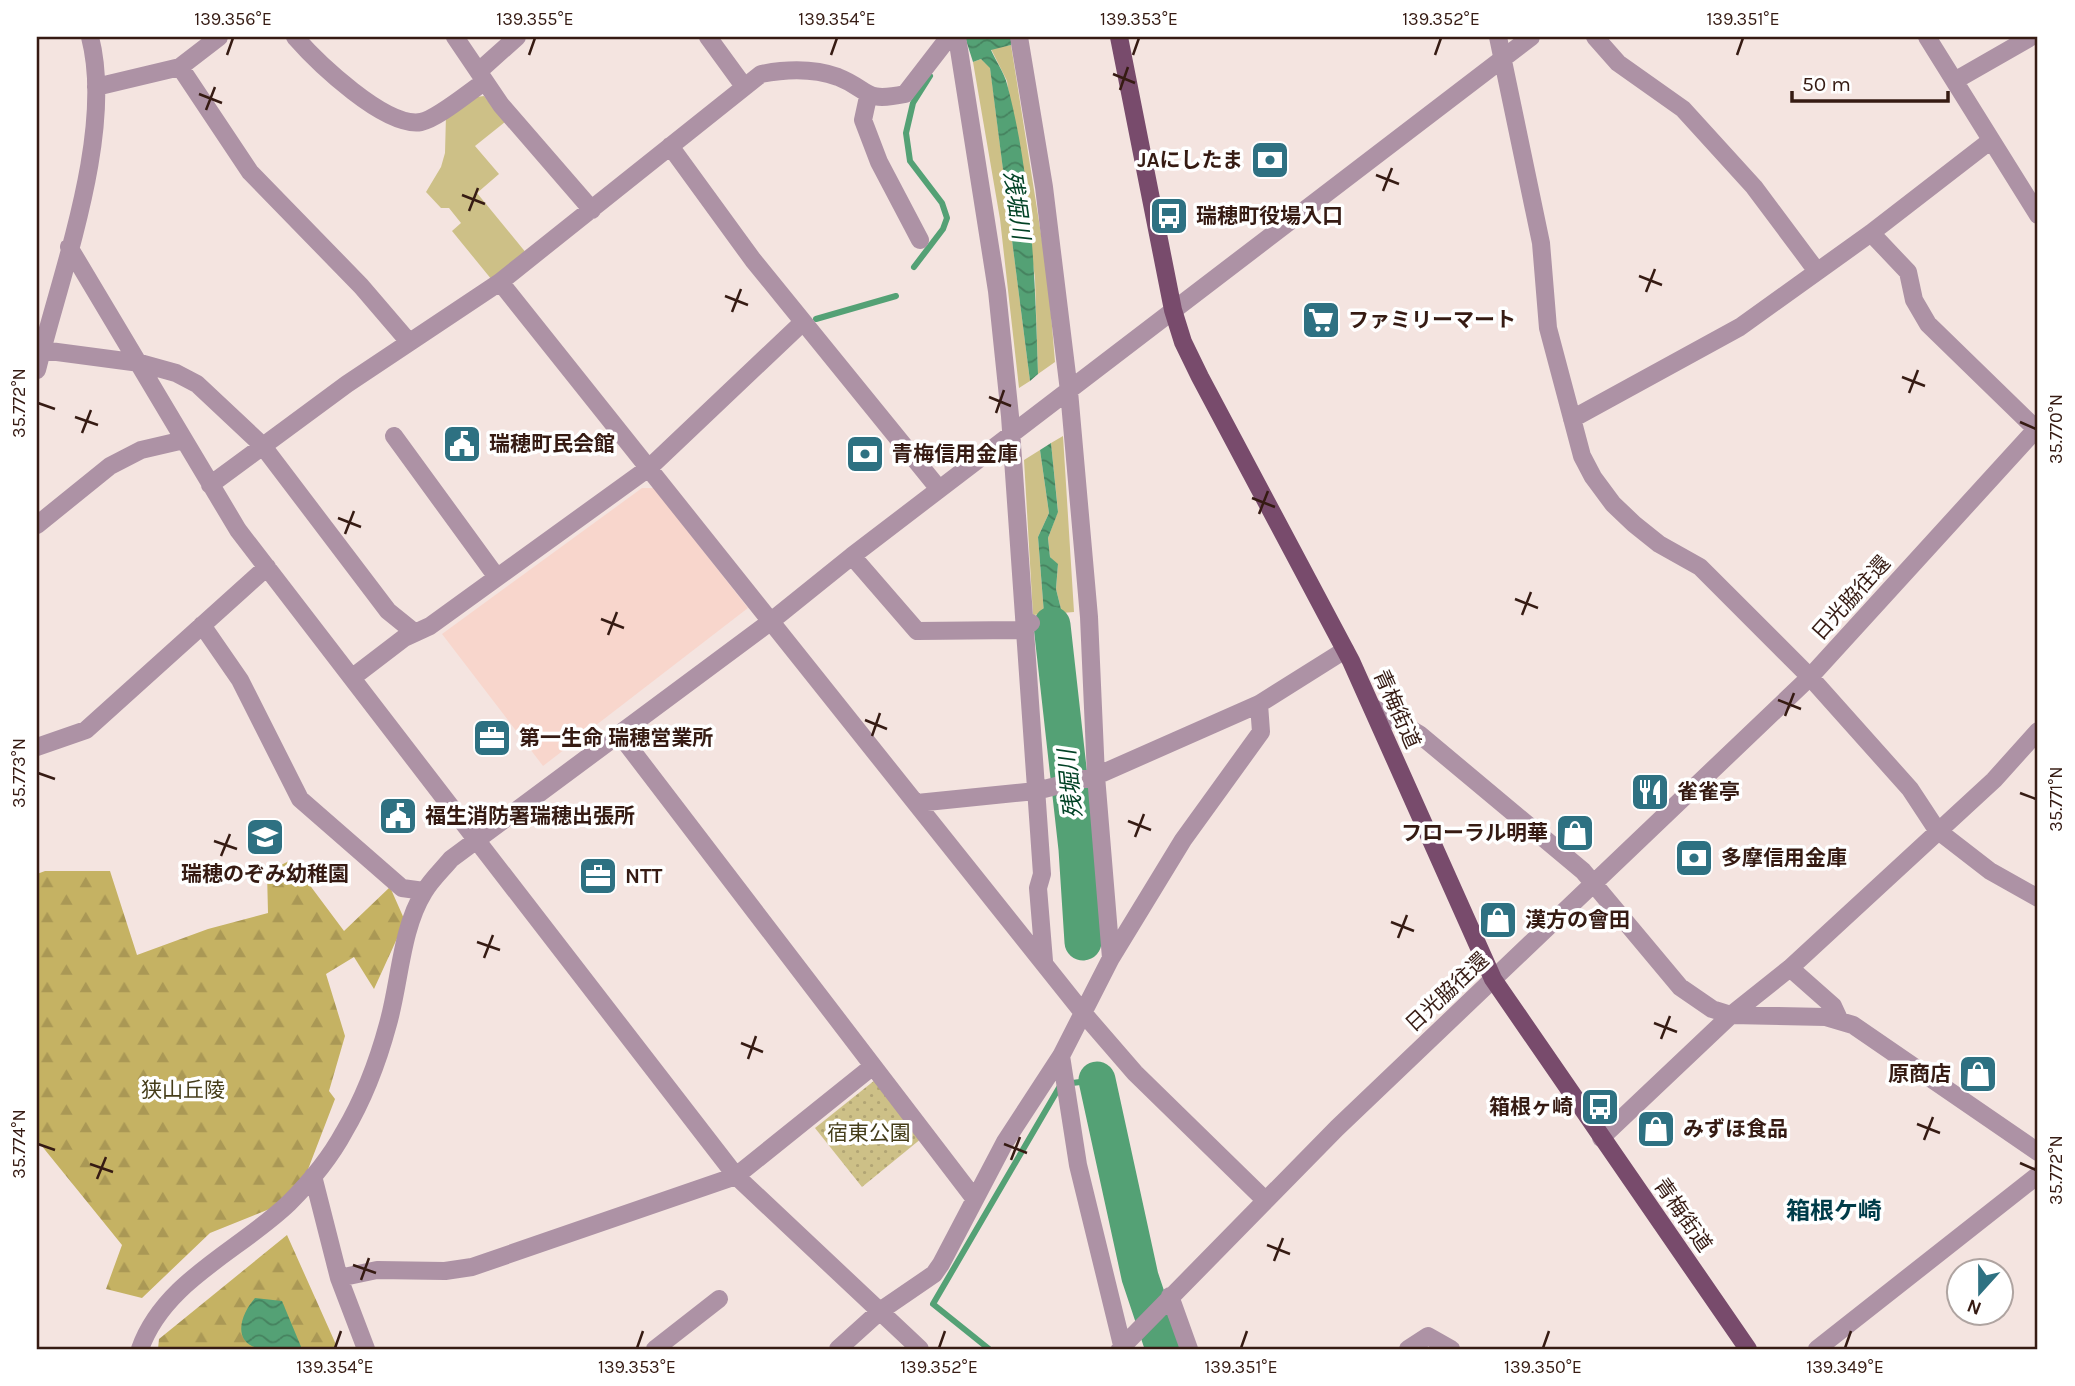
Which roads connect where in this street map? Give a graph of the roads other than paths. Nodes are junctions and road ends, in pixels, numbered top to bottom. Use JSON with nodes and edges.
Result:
{"nodes":[{"id":1,"x":90,"y":37,"type":"edge"},
{"id":2,"x":219,"y":37,"type":"edge"},
{"id":3,"x":295,"y":37,"type":"edge"},
{"id":4,"x":455,"y":37,"type":"edge"},
{"id":5,"x":517,"y":37,"type":"edge"},
{"id":6,"x":708,"y":37,"type":"edge"},
{"id":7,"x":949,"y":37,"type":"edge"},
{"id":8,"x":957,"y":37,"type":"edge"},
{"id":9,"x":1019,"y":37,"type":"edge"},
{"id":10,"x":1119,"y":37,"type":"edge"},
{"id":11,"x":1498,"y":37,"type":"edge"},
{"id":12,"x":1531,"y":37,"type":"edge"},
{"id":13,"x":1595,"y":37,"type":"edge"},
{"id":14,"x":1927,"y":37,"type":"edge"},
{"id":15,"x":2031,"y":37,"type":"edge"},
{"id":16,"x":1502,"y":57,"type":"junction"},
{"id":17,"x":180,"y":67,"type":"junction"},
{"id":18,"x":482,"y":76,"type":"junction"},
{"id":19,"x":1956,"y":80,"type":"junction"},
{"id":20,"x":743,"y":86,"type":"junction"},
{"id":21,"x":96,"y":87,"type":"junction"},
{"id":22,"x":868,"y":97,"type":"junction"},
{"id":23,"x":1990,"y":141,"type":"junction"},
{"id":24,"x":670,"y":146,"type":"junction"},
{"id":25,"x":592,"y":210,"type":"junction"},
{"id":26,"x":2038,"y":215,"type":"edge"},
{"id":27,"x":1871,"y":233,"type":"junction"},
{"id":28,"x":920,"y":240,"type":"dead end"},
{"id":29,"x":69,"y":247,"type":"junction"},
{"id":30,"x":1816,"y":270,"type":"junction"},
{"id":31,"x":500,"y":282,"type":"junction"},
{"id":32,"x":1173,"y":310,"type":"junction"},
{"id":33,"x":803,"y":323,"type":"junction"},
{"id":34,"x":409,"y":342,"type":"junction"},
{"id":35,"x":39,"y":361,"type":"edge"},
{"id":36,"x":140,"y":363,"type":"junction"},
{"id":37,"x":1065,"y":394,"type":"junction"},
{"id":38,"x":1572,"y":419,"type":"junction"},
{"id":39,"x":2038,"y":429,"type":"edge"},
{"id":40,"x":1012,"y":435,"type":"junction"},
{"id":41,"x":394,"y":436,"type":"dead end"},
{"id":42,"x":184,"y":440,"type":"junction"},
{"id":43,"x":262,"y":445,"type":"junction"},
{"id":44,"x":650,"y":467,"type":"junction"},
{"id":45,"x":210,"y":485,"type":"junction"},
{"id":46,"x":939,"y":489,"type":"junction"},
{"id":47,"x":37,"y":525,"type":"edge"},
{"id":48,"x":852,"y":556,"type":"junction"},
{"id":49,"x":267,"y":568,"type":"junction"},
{"id":50,"x":496,"y":576,"type":"junction"},
{"id":51,"x":770,"y":622,"type":"junction"},
{"id":52,"x":1028,"y":624,"type":"junction"},
{"id":53,"x":202,"y":625,"type":"junction"},
{"id":54,"x":414,"y":632,"type":"junction"},
{"id":55,"x":1345,"y":650,"type":"junction"},
{"id":56,"x":354,"y":677,"type":"junction"},
{"id":57,"x":1810,"y":677,"type":"junction"},
{"id":58,"x":1259,"y":704,"type":"junction"},
{"id":59,"x":1372,"y":707,"type":"junction"},
{"id":60,"x":2038,"y":732,"type":"edge"},
{"id":61,"x":620,"y":735,"type":"junction"},
{"id":62,"x":37,"y":747,"type":"edge"},
{"id":63,"x":1093,"y":777,"type":"junction"},
{"id":64,"x":1038,"y":791,"type":"junction"},
{"id":65,"x":916,"y":803,"type":"junction"},
{"id":66,"x":1937,"y":830,"type":"junction"},
{"id":67,"x":478,"y":842,"type":"junction"},
{"id":68,"x":1593,"y":885,"type":"junction"},
{"id":69,"x":424,"y":891,"type":"junction"},
{"id":70,"x":2038,"y":898,"type":"edge"},
{"id":71,"x":1111,"y":958,"type":"junction"},
{"id":72,"x":1044,"y":961,"type":"junction"},
{"id":73,"x":1790,"y":968,"type":"junction"},
{"id":74,"x":1493,"y":979,"type":"junction"},
{"id":75,"x":1084,"y":1014,"type":"junction"},
{"id":76,"x":1731,"y":1015,"type":"junction"},
{"id":77,"x":1839,"y":1019,"type":"junction"},
{"id":78,"x":1061,"y":1056,"type":"junction"},
{"id":79,"x":873,"y":1066,"type":"junction"},
{"id":80,"x":1601,"y":1138,"type":"junction"},
{"id":81,"x":2038,"y":1152,"type":"edge"},
{"id":82,"x":2038,"y":1175,"type":"edge"},
{"id":83,"x":313,"y":1176,"type":"junction"},
{"id":84,"x":736,"y":1176,"type":"junction"},
{"id":85,"x":974,"y":1198,"type":"junction"},
{"id":86,"x":1264,"y":1199,"type":"junction"},
{"id":87,"x":339,"y":1278,"type":"junction"},
{"id":88,"x":719,"y":1299,"type":"dead end"},
{"id":89,"x":1167,"y":1299,"type":"junction"},
{"id":90,"x":880,"y":1311,"type":"junction"},
{"id":91,"x":1124,"y":1346,"type":"edge"},
{"id":92,"x":140,"y":1349,"type":"edge"},
{"id":93,"x":366,"y":1349,"type":"edge"},
{"id":94,"x":656,"y":1349,"type":"edge"},
{"id":95,"x":838,"y":1349,"type":"edge"},
{"id":96,"x":920,"y":1349,"type":"edge"},
{"id":97,"x":1189,"y":1349,"type":"edge"},
{"id":98,"x":1408,"y":1349,"type":"edge"},
{"id":99,"x":1451,"y":1349,"type":"edge"},
{"id":100,"x":1748,"y":1349,"type":"edge"},
{"id":101,"x":1817,"y":1349,"type":"edge"}],
"edges":[{"from":1,"to":21,"type":"street"},
{"from":2,"to":17,"type":"street"},
{"from":3,"to":18,"type":"street"},
{"from":4,"to":18,"type":"street"},
{"from":5,"to":18,"type":"street"},
{"from":6,"to":20,"type":"street"},
{"from":7,"to":22,"type":"street"},
{"from":8,"to":40,"type":"street"},
{"from":9,"to":37,"type":"street"},
{"from":10,"to":32,"type":"main road","name":"青梅街道"},
{"from":11,"to":16,"type":"street"},
{"from":12,"to":16,"type":"street"},
{"from":13,"to":30,"type":"street"},
{"from":14,"to":19,"type":"street"},
{"from":15,"to":19,"type":"street"},
{"from":16,"to":32,"type":"street"},
{"from":16,"to":38,"type":"street"},
{"from":17,"to":21,"type":"street"},
{"from":17,"to":34,"type":"street"},
{"from":18,"to":25,"type":"street"},
{"from":19,"to":23,"type":"street"},
{"from":20,"to":22,"type":"street"},
{"from":20,"to":24,"type":"street"},
{"from":21,"to":29,"type":"street"},
{"from":22,"to":28,"type":"street"},
{"from":23,"to":26,"type":"street"},
{"from":23,"to":27,"type":"street"},
{"from":24,"to":25,"type":"street"},
{"from":24,"to":33,"type":"street"},
{"from":25,"to":31,"type":"street"},
{"from":27,"to":30,"type":"street"},
{"from":27,"to":39,"type":"street"},
{"from":29,"to":35,"type":"street"},
{"from":29,"to":36,"type":"street"},
{"from":30,"to":38,"type":"street"},
{"from":31,"to":34,"type":"street"},
{"from":31,"to":44,"type":"street"},
{"from":32,"to":37,"type":"street"},
{"from":32,"to":55,"type":"main road","name":"青梅街道"},
{"from":33,"to":44,"type":"street"},
{"from":33,"to":46,"type":"street"},
{"from":34,"to":43,"type":"street"},
{"from":35,"to":36,"type":"street"},
{"from":36,"to":42,"type":"street"},
{"from":36,"to":43,"type":"street"},
{"from":37,"to":40,"type":"street"},
{"from":37,"to":63,"type":"street"},
{"from":38,"to":57,"type":"street"},
{"from":39,"to":57,"type":"street","name":"日光脇往還"},
{"from":40,"to":46,"type":"street"},
{"from":40,"to":52,"type":"street"},
{"from":41,"to":50,"type":"street"},
{"from":42,"to":45,"type":"street"},
{"from":42,"to":47,"type":"street"},
{"from":43,"to":45,"type":"street"},
{"from":43,"to":54,"type":"street"},
{"from":44,"to":50,"type":"street"},
{"from":44,"to":51,"type":"street"},
{"from":45,"to":49,"type":"street"},
{"from":46,"to":48,"type":"street"},
{"from":48,"to":51,"type":"street"},
{"from":48,"to":52,"type":"street"},
{"from":49,"to":53,"type":"street"},
{"from":49,"to":56,"type":"street"},
{"from":50,"to":54,"type":"street"},
{"from":51,"to":61,"type":"street"},
{"from":51,"to":65,"type":"street"},
{"from":52,"to":64,"type":"street"},
{"from":53,"to":62,"type":"street"},
{"from":53,"to":69,"type":"street"},
{"from":54,"to":56,"type":"street"},
{"from":55,"to":58,"type":"street"},
{"from":55,"to":59,"type":"main road","name":"青梅街道"},
{"from":56,"to":67,"type":"street"},
{"from":57,"to":66,"type":"street"},
{"from":57,"to":68,"type":"street","name":"日光脇往還"},
{"from":58,"to":63,"type":"street"},
{"from":58,"to":71,"type":"street"},
{"from":59,"to":68,"type":"street"},
{"from":59,"to":74,"type":"main road","name":"青梅街道"},
{"from":60,"to":66,"type":"street"},
{"from":61,"to":67,"type":"street"},
{"from":61,"to":79,"type":"street"},
{"from":63,"to":64,"type":"street"},
{"from":63,"to":71,"type":"street"},
{"from":64,"to":65,"type":"street"},
{"from":64,"to":72,"type":"street"},
{"from":65,"to":72,"type":"street"},
{"from":66,"to":70,"type":"street"},
{"from":66,"to":73,"type":"street"},
{"from":67,"to":69,"type":"street"},
{"from":67,"to":84,"type":"street"},
{"from":68,"to":74,"type":"street","name":"日光脇往還"},
{"from":68,"to":76,"type":"street"},
{"from":69,"to":83,"type":"street"},
{"from":71,"to":75,"type":"street"},
{"from":72,"to":75,"type":"street"},
{"from":73,"to":76,"type":"street"},
{"from":73,"to":77,"type":"street"},
{"from":74,"to":80,"type":"main road","name":"青梅街道"},
{"from":74,"to":86,"type":"street","name":"日光脇往還"},
{"from":75,"to":78,"type":"street"},
{"from":75,"to":86,"type":"street"},
{"from":76,"to":77,"type":"street"},
{"from":76,"to":80,"type":"street"},
{"from":77,"to":81,"type":"street"},
{"from":78,"to":85,"type":"street"},
{"from":78,"to":91,"type":"street"},
{"from":79,"to":84,"type":"street"},
{"from":79,"to":85,"type":"street"},
{"from":80,"to":100,"type":"main road","name":"青梅街道"},
{"from":82,"to":101,"type":"street"},
{"from":83,"to":87,"type":"street"},
{"from":83,"to":92,"type":"street"},
{"from":84,"to":87,"type":"street"},
{"from":84,"to":90,"type":"street"},
{"from":85,"to":90,"type":"street"},
{"from":86,"to":89,"type":"street","name":"日光脇往還"},
{"from":87,"to":93,"type":"street"},
{"from":88,"to":94,"type":"street"},
{"from":89,"to":91,"type":"street","name":"日光脇往還"},
{"from":89,"to":97,"type":"street"},
{"from":90,"to":95,"type":"street"},
{"from":90,"to":96,"type":"street"},
{"from":98,"to":99,"type":"street"}]}
